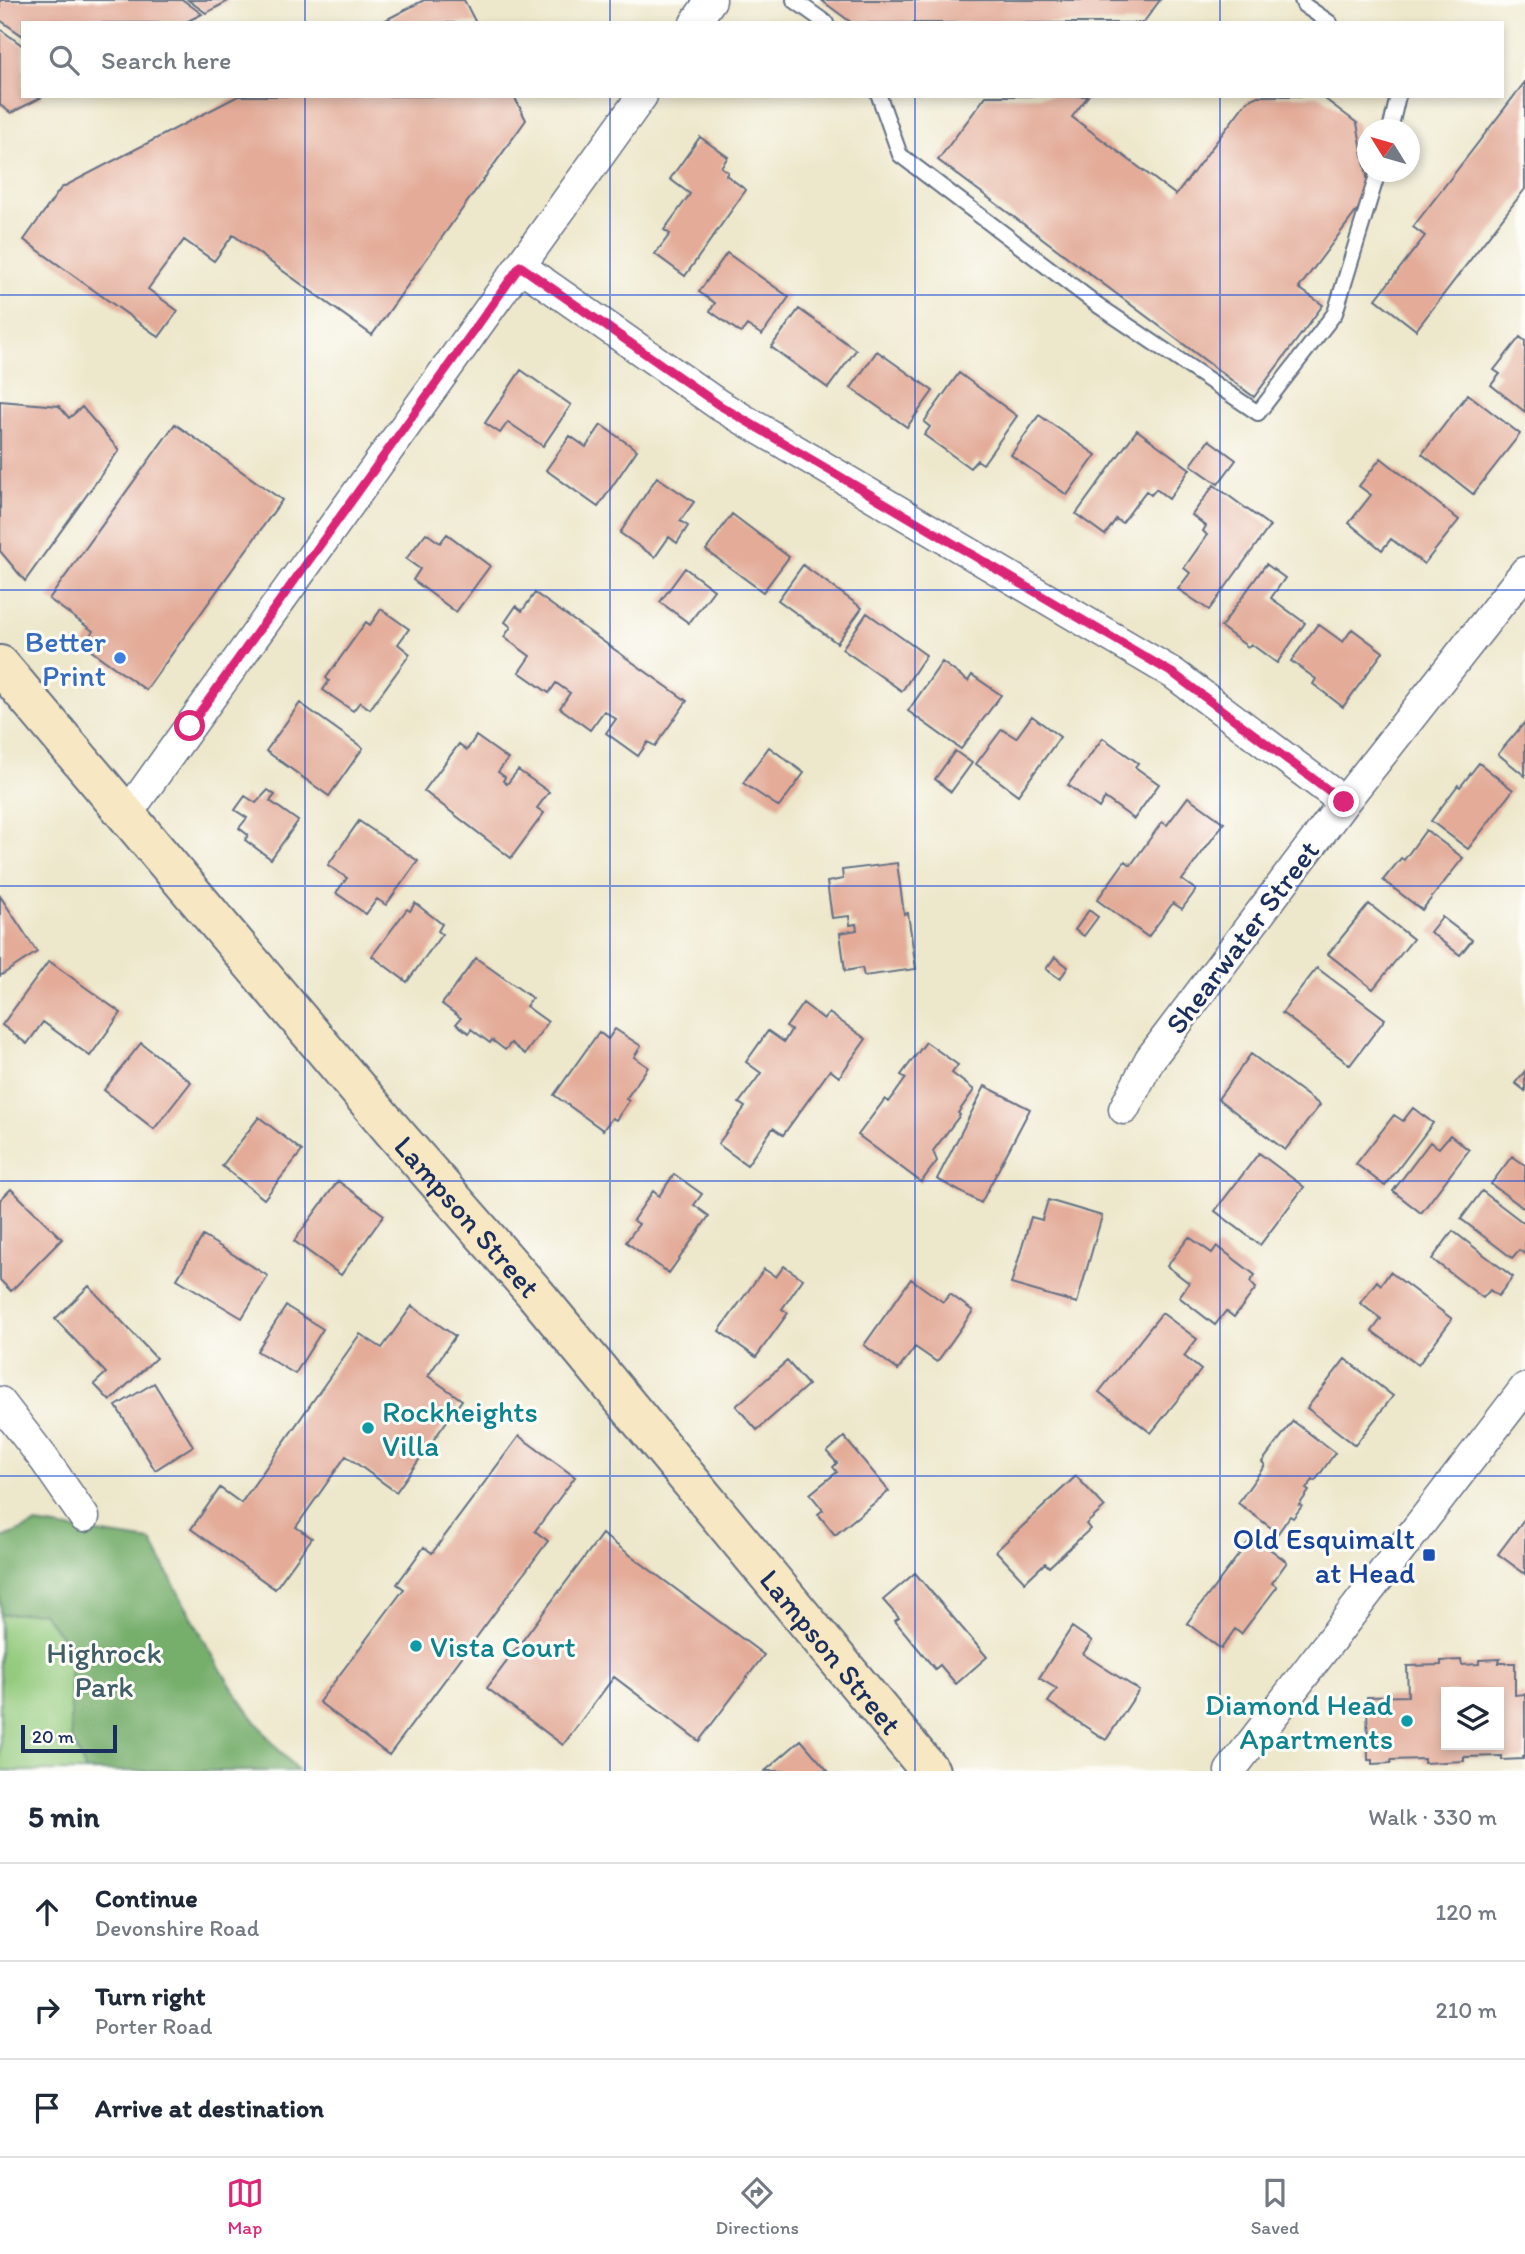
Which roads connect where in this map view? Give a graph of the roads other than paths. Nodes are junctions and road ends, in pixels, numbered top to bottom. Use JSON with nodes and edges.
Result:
{"nodes":[{"id":1,"x":711,"y":0,"type":"edge"},
{"id":2,"x":794,"y":0,"type":"edge"},
{"id":3,"x":1302,"y":0,"type":"edge"},
{"id":4,"x":696,"y":21,"type":"edge"},
{"id":5,"x":823,"y":21,"type":"edge"},
{"id":6,"x":1327,"y":21,"type":"edge"},
{"id":7,"x":641,"y":98,"type":"edge"},
{"id":8,"x":880,"y":98,"type":"edge"},
{"id":9,"x":1398,"y":98,"type":"edge"},
{"id":10,"x":1393,"y":119,"type":"edge"},
{"id":11,"x":1375,"y":182,"type":"edge"},
{"id":12,"x":520,"y":266,"type":"junction"},
{"id":13,"x":1525,"y":572,"type":"edge"},
{"id":14,"x":3,"y":673,"type":"edge"},
{"id":15,"x":1344,"y":802,"type":"junction"},
{"id":16,"x":127,"y":814,"type":"junction"},
{"id":17,"x":1124,"y":1109,"type":"dead end"},
{"id":18,"x":1525,"y":1388,"type":"edge"},
{"id":19,"x":0,"y":1402,"type":"edge"},
{"id":20,"x":84,"y":1517,"type":"dead end"},
{"id":21,"x":930,"y":1771,"type":"edge"},
{"id":22,"x":1230,"y":1771,"type":"edge"}],
"edges":[{"from":1,"to":4,"type":"street"},
{"from":2,"to":5,"type":"lane"},
{"from":3,"to":6,"type":"lane"},
{"from":7,"to":12,"type":"street"},
{"from":8,"to":11,"type":"lane"},
{"from":9,"to":10,"type":"lane"},
{"from":12,"to":15,"type":"street"},
{"from":12,"to":16,"type":"street"},
{"from":13,"to":15,"type":"street","name":"Shearwater Street"},
{"from":14,"to":16,"type":"main road","name":"Lampson Street"},
{"from":15,"to":17,"type":"street","name":"Shearwater Street"},
{"from":16,"to":21,"type":"main road","name":"Lampson Street"},
{"from":18,"to":22,"type":"street"},
{"from":19,"to":20,"type":"street"}]}
